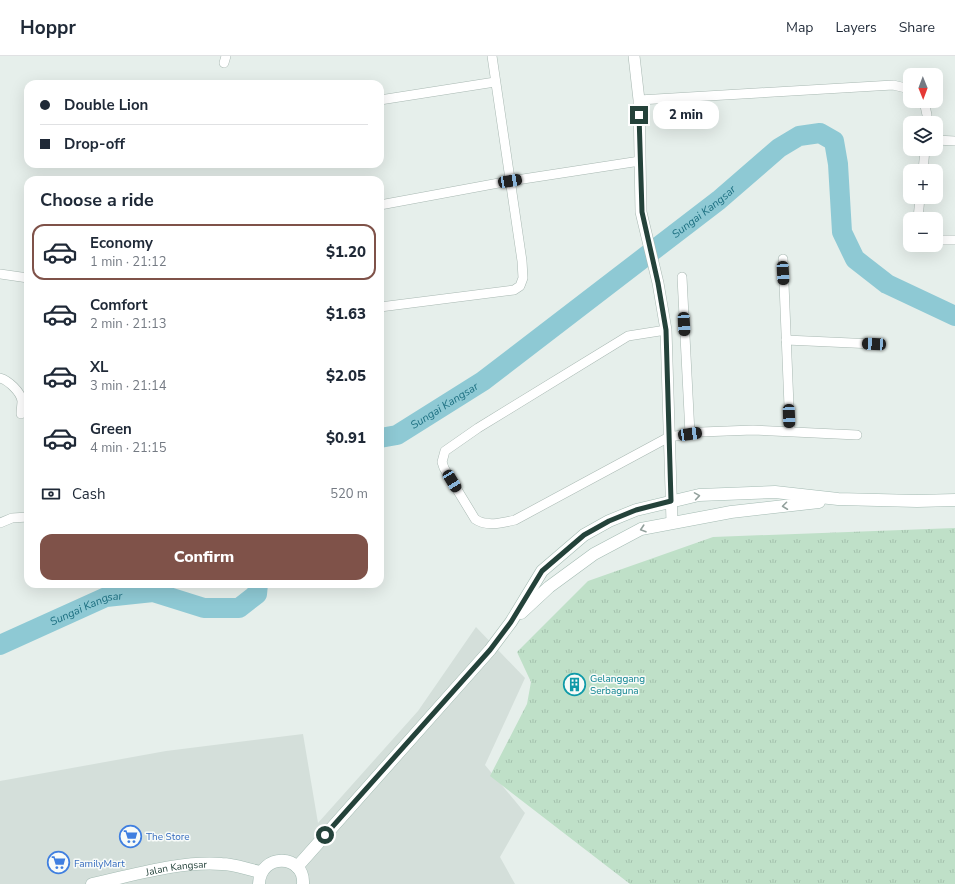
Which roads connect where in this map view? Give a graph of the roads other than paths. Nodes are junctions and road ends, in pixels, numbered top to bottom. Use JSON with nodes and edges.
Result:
{"nodes":[{"id":1,"x":492,"y":56,"type":"edge"},
{"id":2,"x":634,"y":56,"type":"edge"},
{"id":3,"x":495,"y":82,"type":"junction"},
{"id":4,"x":903,"y":88,"type":"edge"},
{"id":5,"x":384,"y":99,"type":"edge"},
{"id":6,"x":639,"y":100,"type":"junction"},
{"id":7,"x":943,"y":140,"type":"edge"},
{"id":8,"x":955,"y":141,"type":"edge"},
{"id":9,"x":640,"y":161,"type":"junction"},
{"id":10,"x":510,"y":181,"type":"junction"},
{"id":11,"x":384,"y":204,"type":"edge"},
{"id":12,"x":943,"y":240,"type":"edge"},
{"id":13,"x":955,"y":240,"type":"edge"},
{"id":14,"x":783,"y":259,"type":"dead end"},
{"id":15,"x":0,"y":274,"type":"edge"},
{"id":16,"x":24,"y":277,"type":"edge"},
{"id":17,"x":682,"y":277,"type":"dead end"},
{"id":18,"x":384,"y":306,"type":"edge"},
{"id":19,"x":666,"y":330,"type":"junction"},
{"id":20,"x":786,"y":340,"type":"junction"},
{"id":21,"x":874,"y":344,"type":"dead end"},
{"id":22,"x":0,"y":378,"type":"edge"},
{"id":23,"x":21,"y":414,"type":"dead end"},
{"id":24,"x":790,"y":431,"type":"junction"},
{"id":25,"x":690,"y":434,"type":"junction"},
{"id":26,"x":857,"y":434,"type":"dead end"},
{"id":27,"x":669,"y":437,"type":"junction"},
{"id":28,"x":838,"y":499,"type":"junction"},
{"id":29,"x":955,"y":500,"type":"edge"},
{"id":30,"x":671,"y":501,"type":"junction"},
{"id":31,"x":24,"y":517,"type":"edge"},
{"id":32,"x":672,"y":522,"type":"junction"},
{"id":33,"x":0,"y":523,"type":"edge"},
{"id":34,"x":511,"y":622,"type":"junction"},
{"id":35,"x":297,"y":867,"type":"junction"},
{"id":36,"x":260,"y":878,"type":"edge"},
{"id":37,"x":92,"y":884,"type":"edge"},
{"id":38,"x":303,"y":884,"type":"edge"}],
"edges":[{"from":1,"to":3,"type":"street"},
{"from":2,"to":6,"type":"street"},
{"from":3,"to":5,"type":"street"},
{"from":3,"to":10,"type":"street"},
{"from":4,"to":6,"type":"street"},
{"from":6,"to":9,"type":"street"},
{"from":7,"to":8,"type":"street"},
{"from":9,"to":10,"type":"street"},
{"from":9,"to":19,"type":"street"},
{"from":10,"to":11,"type":"street"},
{"from":10,"to":18,"type":"street"},
{"from":12,"to":13,"type":"street"},
{"from":14,"to":20,"type":"street"},
{"from":15,"to":16,"type":"street"},
{"from":17,"to":25,"type":"street"},
{"from":19,"to":27,"type":"street"},
{"from":19,"to":27,"type":"street"},
{"from":20,"to":21,"type":"street"},
{"from":20,"to":24,"type":"street"},
{"from":22,"to":23,"type":"street"},
{"from":24,"to":25,"type":"street"},
{"from":24,"to":26,"type":"street"},
{"from":25,"to":27,"type":"street"},
{"from":27,"to":30,"type":"street"},
{"from":28,"to":29,"type":"main road"},
{"from":30,"to":28,"type":"main road","one_way":true},
{"from":28,"to":32,"type":"main road","one_way":true},
{"from":30,"to":32,"type":"street"},
{"from":30,"to":34,"type":"main road"},
{"from":31,"to":33,"type":"street"},
{"from":32,"to":34,"type":"main road","one_way":true},
{"from":34,"to":35,"type":"main road"},
{"from":35,"to":36,"type":"main road"},
{"from":35,"to":38,"type":"main road"},
{"from":36,"to":37,"type":"main road","name":"Jalan Kangsar"}]}
